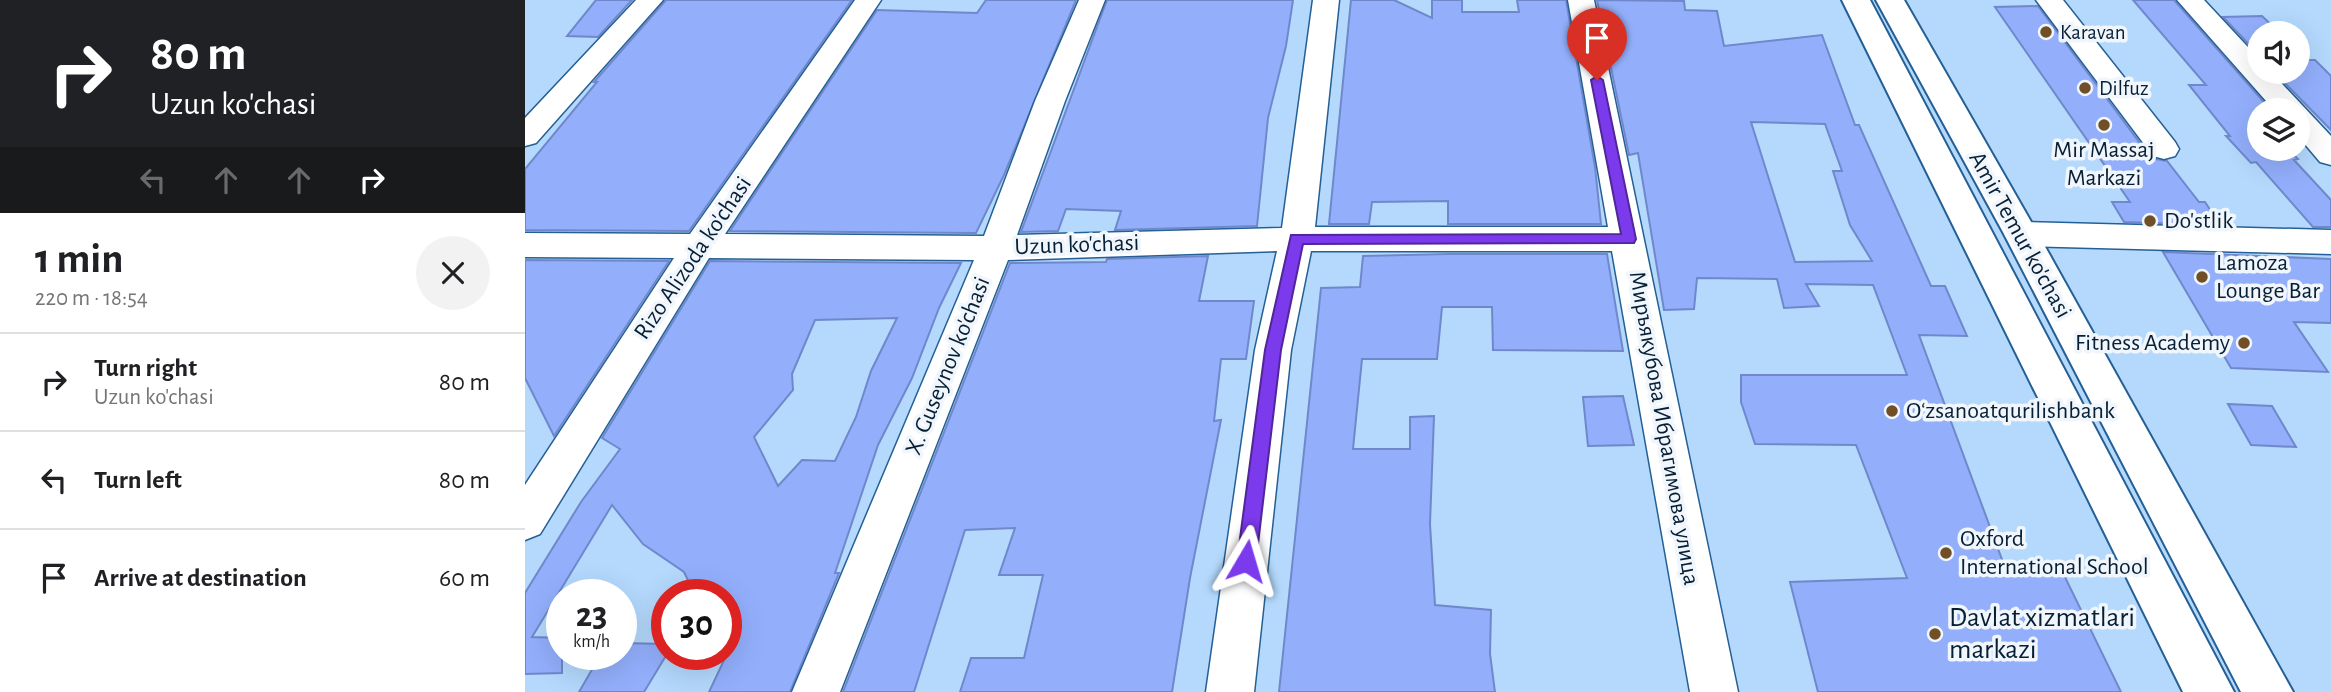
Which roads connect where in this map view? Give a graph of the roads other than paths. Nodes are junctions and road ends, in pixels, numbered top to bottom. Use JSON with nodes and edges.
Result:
{"nodes":[{"id":1,"x":650,"y":0,"type":"edge"},
{"id":2,"x":868,"y":0,"type":"edge"},
{"id":3,"x":1092,"y":0,"type":"edge"},
{"id":4,"x":1326,"y":0,"type":"edge"},
{"id":5,"x":1581,"y":0,"type":"edge"},
{"id":6,"x":1856,"y":0,"type":"edge"},
{"id":7,"x":1890,"y":0,"type":"edge"},
{"id":8,"x":2049,"y":0,"type":"edge"},
{"id":9,"x":2189,"y":0,"type":"edge"},
{"id":10,"x":2279,"y":98,"type":"edge"},
{"id":11,"x":2310,"y":131,"type":"edge"},
{"id":12,"x":525,"y":136,"type":"edge"},
{"id":13,"x":2164,"y":149,"type":"dead end"},
{"id":14,"x":2331,"y":155,"type":"edge"},
{"id":15,"x":2021,"y":234,"type":"junction"},
{"id":16,"x":1297,"y":239,"type":"junction"},
{"id":17,"x":1629,"y":239,"type":"junction"},
{"id":18,"x":2331,"y":243,"type":"edge"},
{"id":19,"x":525,"y":246,"type":"edge"},
{"id":20,"x":699,"y":247,"type":"junction"},
{"id":21,"x":996,"y":248,"type":"junction"},
{"id":22,"x":525,"y":521,"type":"edge"},
{"id":23,"x":816,"y":692,"type":"edge"},
{"id":24,"x":1230,"y":692,"type":"edge"},
{"id":25,"x":1714,"y":692,"type":"edge"},
{"id":26,"x":2209,"y":692,"type":"edge"},
{"id":27,"x":2268,"y":692,"type":"edge"}],
"edges":[{"from":1,"to":12,"type":"street"},
{"from":2,"to":20,"type":"street","name":"Rizo Alizoda ko'chasi"},
{"from":3,"to":21,"type":"street","name":"X. Guseynov ko'chasi"},
{"from":4,"to":16,"type":"street"},
{"from":5,"to":17,"type":"street","name":"Миръякубова Ибрагимова улица"},
{"from":6,"to":26,"type":"main road","name":"Amir Temur ko'chasi"},
{"from":7,"to":15,"type":"main road","name":"Amir Temur ko'chasi"},
{"from":8,"to":13,"type":"street"},
{"from":9,"to":10,"type":"street"},
{"from":11,"to":14,"type":"street"},
{"from":15,"to":18,"type":"street"},
{"from":15,"to":27,"type":"main road","name":"Amir Temur ko'chasi"},
{"from":16,"to":17,"type":"street","name":"Uzun ko'chasi"},
{"from":16,"to":21,"type":"street","name":"Uzun ko'chasi"},
{"from":16,"to":24,"type":"street"},
{"from":17,"to":25,"type":"street","name":"Миръякубова Ибрагимова улица"},
{"from":19,"to":20,"type":"street","name":"Uzun ko'chasi"},
{"from":20,"to":21,"type":"street","name":"Uzun ko'chasi"},
{"from":20,"to":22,"type":"street","name":"Rizo Alizoda ko'chasi"},
{"from":21,"to":23,"type":"street","name":"X. Guseynov ko'chasi"}]}
